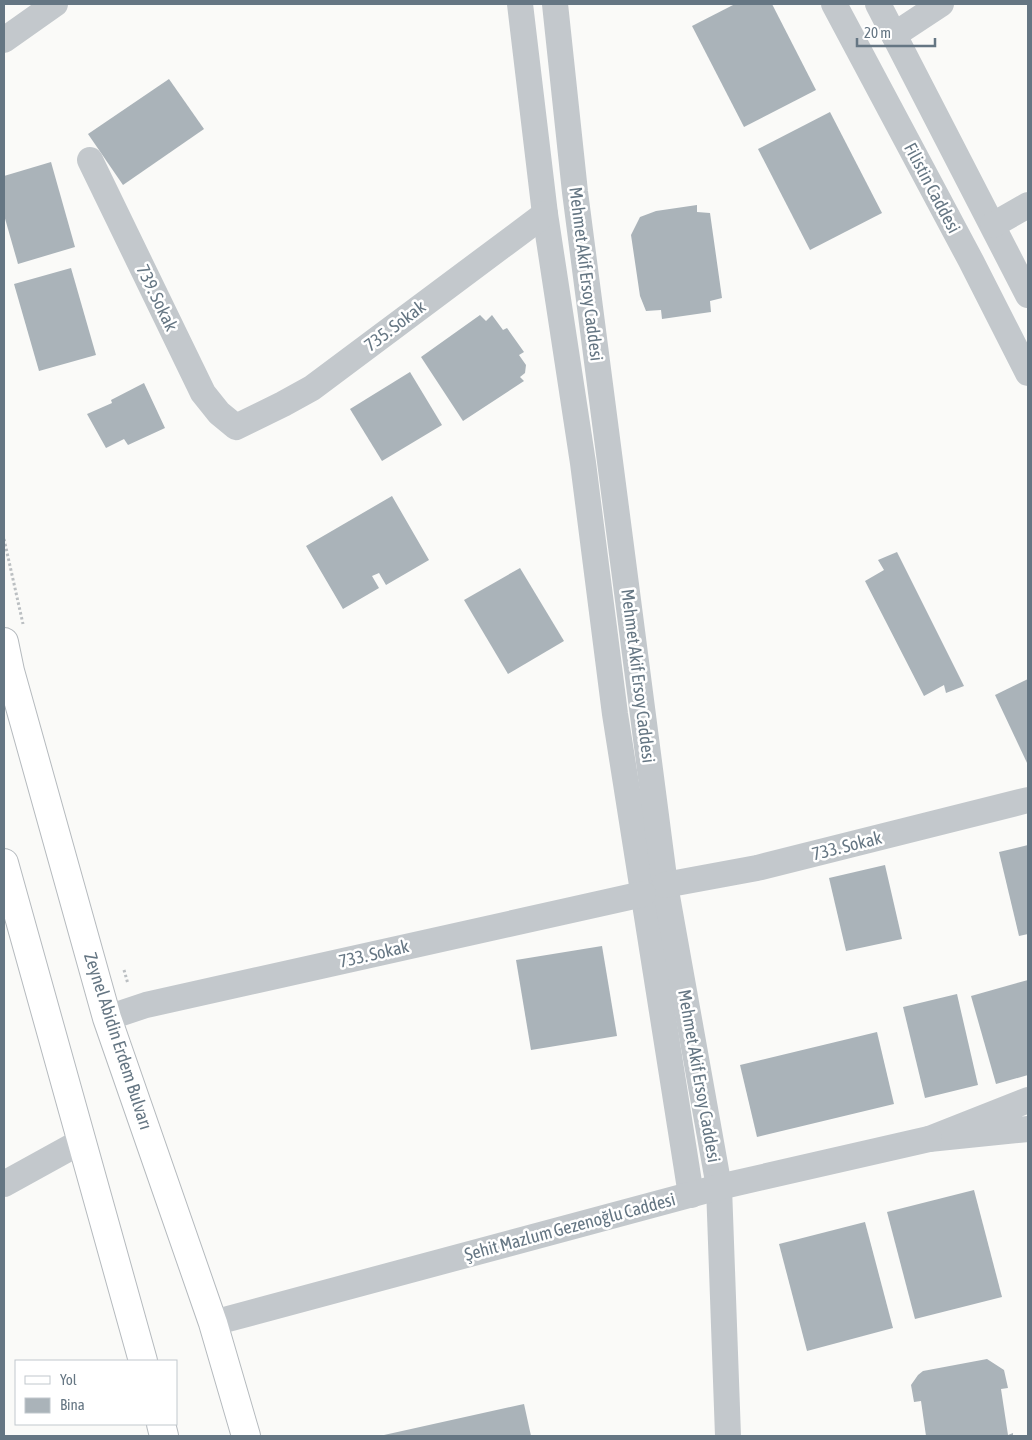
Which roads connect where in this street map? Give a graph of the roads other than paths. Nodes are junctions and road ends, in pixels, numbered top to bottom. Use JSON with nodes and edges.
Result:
{"nodes":[{"id":1,"x":55,"y":4,"type":"edge"},
{"id":2,"x":520,"y":4,"type":"edge"},
{"id":3,"x":555,"y":4,"type":"edge"},
{"id":4,"x":834,"y":4,"type":"edge"},
{"id":5,"x":878,"y":4,"type":"edge"},
{"id":6,"x":942,"y":4,"type":"edge"},
{"id":7,"x":894,"y":35,"type":"junction"},
{"id":8,"x":4,"y":40,"type":"edge"},
{"id":9,"x":90,"y":160,"type":"dead end"},
{"id":10,"x":1028,"y":205,"type":"edge"},
{"id":11,"x":545,"y":214,"type":"junction"},
{"id":12,"x":993,"y":226,"type":"junction"},
{"id":13,"x":1028,"y":295,"type":"edge"},
{"id":14,"x":1028,"y":372,"type":"edge"},
{"id":15,"x":236,"y":426,"type":"joint"},
{"id":16,"x":4,"y":642,"type":"edge"},
{"id":17,"x":1028,"y":800,"type":"edge"},
{"id":18,"x":4,"y":863,"type":"edge"},
{"id":19,"x":654,"y":889,"type":"junction"},
{"id":20,"x":107,"y":1018,"type":"junction"},
{"id":21,"x":1028,"y":1100,"type":"edge"},
{"id":22,"x":1028,"y":1130,"type":"edge"},
{"id":23,"x":929,"y":1140,"type":"junction"},
{"id":24,"x":82,"y":1141,"type":"junction"},
{"id":25,"x":4,"y":1184,"type":"edge"},
{"id":26,"x":719,"y":1187,"type":"junction"},
{"id":27,"x":691,"y":1195,"type":"junction"},
{"id":28,"x":213,"y":1323,"type":"junction"},
{"id":29,"x":143,"y":1360,"type":"edge"},
{"id":30,"x":246,"y":1436,"type":"edge"},
{"id":31,"x":728,"y":1436,"type":"edge"}],
"edges":[{"from":1,"to":8,"type":"street"},
{"from":2,"to":11,"type":"street"},
{"from":3,"to":19,"type":"street","name":"Mehmet Akif Ersoy Caddesi"},
{"from":4,"to":14,"type":"street","name":"Filistin Caddesi"},
{"from":5,"to":7,"type":"street","name":"Filistin Caddesi"},
{"from":6,"to":7,"type":"street"},
{"from":7,"to":12,"type":"street","name":"Filistin Caddesi"},
{"from":9,"to":15,"type":"street","name":"739. Sokak"},
{"from":10,"to":12,"type":"street"},
{"from":11,"to":15,"type":"street","name":"735. Sokak"},
{"from":11,"to":19,"type":"street"},
{"from":12,"to":13,"type":"street","name":"Filistin Caddesi"},
{"from":16,"to":20,"type":"main road","name":"Zeynel Abidin Erdem Bulvarı"},
{"from":17,"to":19,"type":"street","name":"733. Sokak"},
{"from":18,"to":24,"type":"main road"},
{"from":19,"to":20,"type":"street","name":"733. Sokak"},
{"from":19,"to":26,"type":"street","name":"Mehmet Akif Ersoy Caddesi"},
{"from":19,"to":27,"type":"street"},
{"from":20,"to":28,"type":"main road","name":"Zeynel Abidin Erdem Bulvarı"},
{"from":21,"to":23,"type":"street","name":"Şehit Mazlum Gezenoğlu Caddesi"},
{"from":22,"to":23,"type":"street","name":"Şehit Mazlum Gezenoğlu Caddesi"},
{"from":23,"to":26,"type":"street","name":"Şehit Mazlum Gezenoğlu Caddesi"},
{"from":24,"to":25,"type":"street"},
{"from":24,"to":29,"type":"main road"},
{"from":26,"to":27,"type":"street","name":"Şehit Mazlum Gezenoğlu Caddesi"},
{"from":26,"to":31,"type":"street","name":"Mehmet Akif Ersoy Caddesi"},
{"from":27,"to":28,"type":"street","name":"Şehit Mazlum Gezenoğlu Caddesi"},
{"from":28,"to":30,"type":"main road","name":"Zeynel Abidin Erdem Bulvarı"}]}
